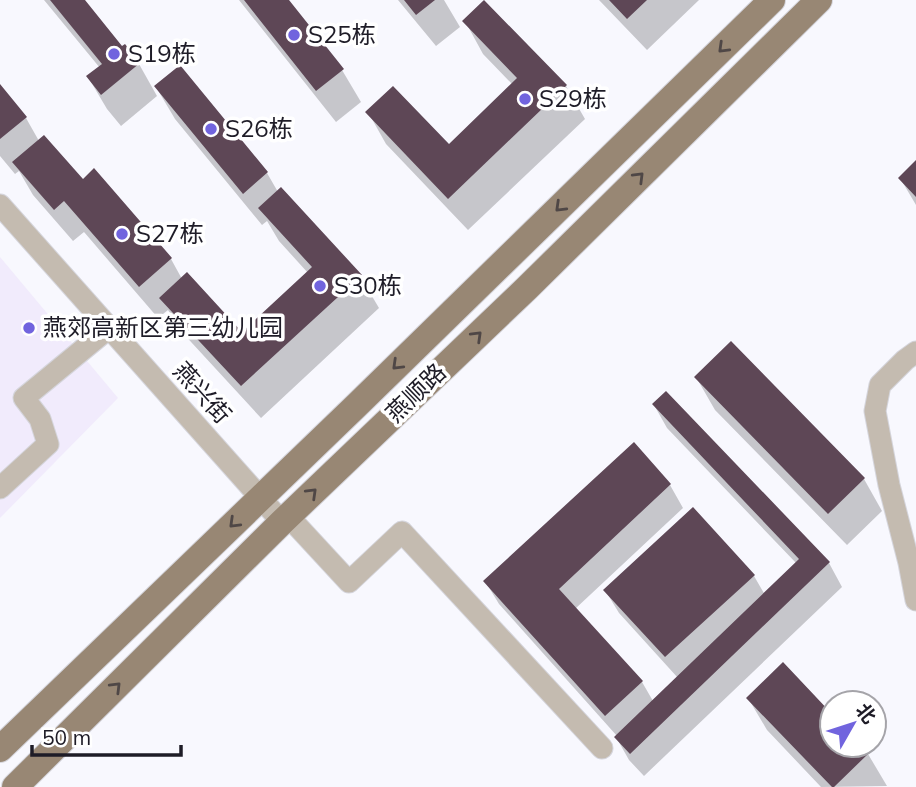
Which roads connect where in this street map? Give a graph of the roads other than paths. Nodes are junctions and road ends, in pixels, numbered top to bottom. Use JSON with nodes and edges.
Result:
{"nodes":[{"id":1,"x":772,"y":0,"type":"edge"},
{"id":2,"x":819,"y":0,"type":"edge"},
{"id":3,"x":0,"y":205,"type":"edge"},
{"id":4,"x":109,"y":328,"type":"junction"},
{"id":5,"x":916,"y":352,"type":"edge"},
{"id":6,"x":0,"y":488,"type":"edge"},
{"id":7,"x":260,"y":498,"type":"junction"},
{"id":8,"x":285,"y":519,"type":"junction"},
{"id":9,"x":916,"y":600,"type":"edge"},
{"id":10,"x":601,"y":748,"type":"dead end"},
{"id":11,"x":0,"y":749,"type":"edge"},
{"id":12,"x":15,"y":787,"type":"edge"}],
"edges":[{"from":1,"to":7,"type":"main road","name":"燕顺路","one_way":true},
{"from":8,"to":2,"type":"main road","name":"燕顺路","one_way":true},
{"from":3,"to":4,"type":"street","name":"燕兴街"},
{"from":4,"to":6,"type":"street"},
{"from":4,"to":7,"type":"street","name":"燕兴街"},
{"from":5,"to":9,"type":"street"},
{"from":7,"to":8,"type":"street","name":"燕兴街"},
{"from":7,"to":11,"type":"main road","name":"燕顺路","one_way":true},
{"from":8,"to":10,"type":"street","name":"燕兴街"},
{"from":12,"to":8,"type":"main road","name":"燕顺路","one_way":true}]}
